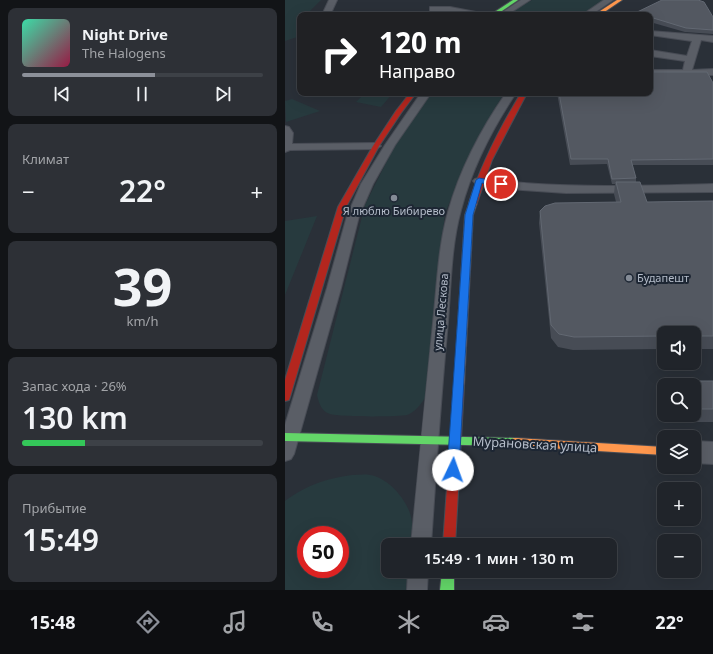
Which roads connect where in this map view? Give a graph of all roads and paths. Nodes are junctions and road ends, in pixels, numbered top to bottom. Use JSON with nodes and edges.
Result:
{"nodes":[{"id":1,"x":333,"y":0,"type":"edge"},
{"id":2,"x":516,"y":0,"type":"edge"},
{"id":3,"x":525,"y":0,"type":"edge"},
{"id":4,"x":609,"y":0,"type":"edge"},
{"id":5,"x":620,"y":0,"type":"edge"},
{"id":6,"x":430,"y":9,"type":"edge"},
{"id":7,"x":327,"y":12,"type":"edge"},
{"id":8,"x":464,"y":12,"type":"edge"},
{"id":9,"x":498,"y":12,"type":"edge"},
{"id":10,"x":507,"y":12,"type":"edge"},
{"id":11,"x":591,"y":12,"type":"edge"},
{"id":12,"x":602,"y":12,"type":"edge"},
{"id":13,"x":653,"y":32,"type":"edge"},
{"id":14,"x":653,"y":32,"type":"edge"},
{"id":15,"x":713,"y":39,"type":"edge"},
{"id":16,"x":653,"y":41,"type":"edge"},
{"id":17,"x":694,"y":48,"type":"junction"},
{"id":18,"x":653,"y":54,"type":"edge"},
{"id":19,"x":691,"y":59,"type":"junction"},
{"id":20,"x":653,"y":65,"type":"edge"},
{"id":21,"x":687,"y":71,"type":"junction"},
{"id":22,"x":713,"y":72,"type":"edge"},
{"id":23,"x":653,"y":73,"type":"edge"},
{"id":24,"x":410,"y":96,"type":"edge"},
{"id":25,"x":424,"y":96,"type":"edge"},
{"id":26,"x":509,"y":96,"type":"edge"},
{"id":27,"x":522,"y":96,"type":"edge"},
{"id":28,"x":285,"y":129,"type":"edge"},
{"id":29,"x":376,"y":146,"type":"junction"},
{"id":30,"x":286,"y":148,"type":"edge"},
{"id":31,"x":479,"y":180,"type":"junction"},
{"id":32,"x":713,"y":188,"type":"edge"},
{"id":33,"x":285,"y":397,"type":"edge"},
{"id":34,"x":288,"y":437,"type":"edge"},
{"id":35,"x":429,"y":440,"type":"junction"},
{"id":36,"x":455,"y":441,"type":"junction"},
{"id":37,"x":657,"y":450,"type":"edge"},
{"id":38,"x":701,"y":452,"type":"edge"},
{"id":39,"x":713,"y":453,"type":"edge"},
{"id":40,"x":285,"y":454,"type":"edge"},
{"id":41,"x":422,"y":538,"type":"edge"},
{"id":42,"x":449,"y":538,"type":"edge"},
{"id":43,"x":418,"y":578,"type":"edge"},
{"id":44,"x":448,"y":578,"type":"edge"},
{"id":45,"x":417,"y":590,"type":"edge"},
{"id":46,"x":447,"y":590,"type":"edge"}],
"edges":[{"from":1,"to":7,"type":"lane"},
{"from":2,"to":9,"type":"main road"},
{"from":3,"to":10,"type":"lane"},
{"from":4,"to":11,"type":"lane"},
{"from":5,"to":12,"type":"main road"},
{"from":6,"to":8,"type":"lane"},
{"from":13,"to":15,"type":"lane"},
{"from":14,"to":17,"type":"lane"},
{"from":16,"to":17,"type":"lane"},
{"from":17,"to":19,"type":"lane"},
{"from":18,"to":19,"type":"lane"},
{"from":19,"to":21,"type":"lane"},
{"from":20,"to":21,"type":"lane"},
{"from":21,"to":22,"type":"lane"},
{"from":21,"to":23,"type":"lane"},
{"from":24,"to":29,"type":"main road"},
{"from":25,"to":34,"type":"lane"},
{"from":26,"to":35,"type":"lane","name":"улица Лескова"},
{"from":27,"to":31,"type":"main road","name":"улица Лескова"},
{"from":28,"to":30,"type":"lane"},
{"from":29,"to":30,"type":"lane"},
{"from":29,"to":33,"type":"main road"},
{"from":31,"to":32,"type":"lane"},
{"from":31,"to":36,"type":"main road","name":"улица Лескова"},
{"from":34,"to":35,"type":"main road","name":"Мурановская улица"},
{"from":34,"to":40,"type":"lane"},
{"from":35,"to":36,"type":"main road","name":"Мурановская улица"},
{"from":35,"to":41,"type":"lane","name":"улица Лескова"},
{"from":36,"to":37,"type":"main road","name":"Мурановская улица"},
{"from":36,"to":42,"type":"main road","name":"улица Лескова"},
{"from":38,"to":39,"type":"street"},
{"from":43,"to":45,"type":"lane"},
{"from":44,"to":46,"type":"main road"}]}
